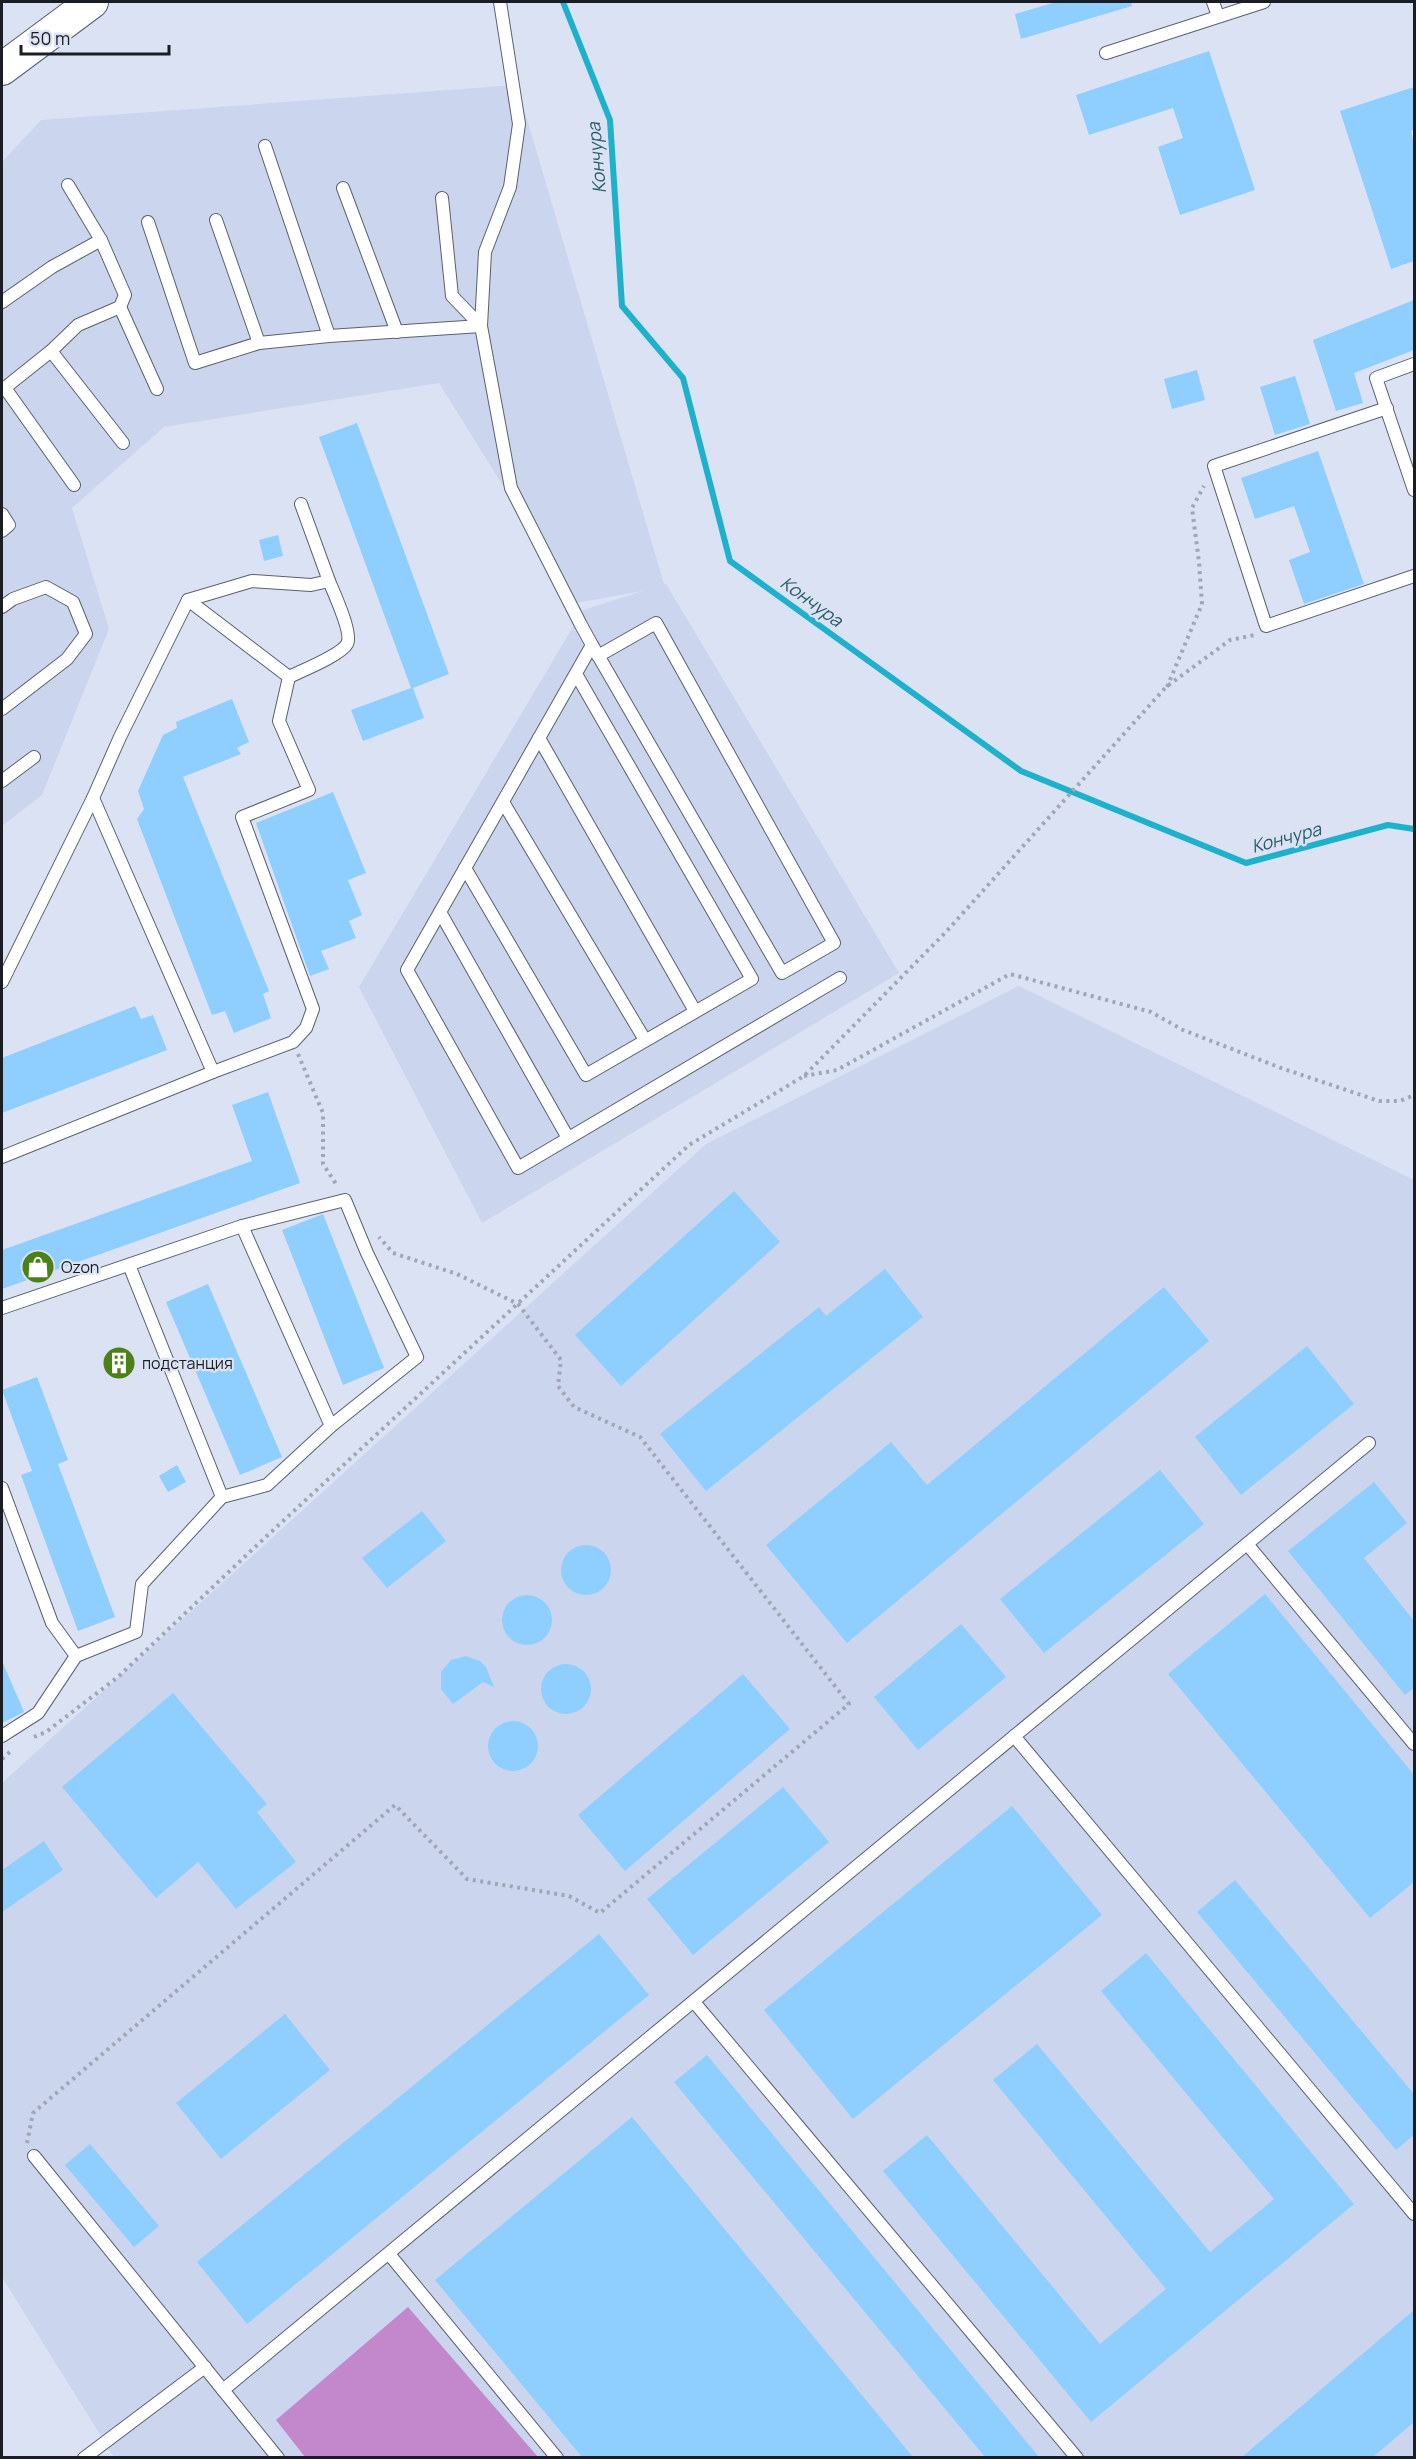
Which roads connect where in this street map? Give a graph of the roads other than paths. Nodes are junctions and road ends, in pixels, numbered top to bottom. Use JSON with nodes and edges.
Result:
{"nodes":[{"id":1,"x":92,"y":2,"type":"edge"},
{"id":2,"x":500,"y":2,"type":"edge"},
{"id":3,"x":1213,"y":2,"type":"edge"},
{"id":4,"x":1264,"y":2,"type":"edge"},
{"id":5,"x":1218,"y":16,"type":"junction"},
{"id":6,"x":1106,"y":53,"type":"dead end"},
{"id":7,"x":2,"y":69,"type":"edge"},
{"id":8,"x":265,"y":146,"type":"dead end"},
{"id":9,"x":68,"y":185,"type":"dead end"},
{"id":10,"x":343,"y":188,"type":"dead end"},
{"id":11,"x":442,"y":198,"type":"dead end"},
{"id":12,"x":216,"y":220,"type":"dead end"},
{"id":13,"x":148,"y":222,"type":"dead end"},
{"id":14,"x":101,"y":240,"type":"junction"},
{"id":15,"x":2,"y":302,"type":"edge"},
{"id":16,"x":120,"y":307,"type":"junction"},
{"id":17,"x":481,"y":327,"type":"junction"},
{"id":18,"x":397,"y":332,"type":"junction"},
{"id":19,"x":329,"y":336,"type":"junction"},
{"id":20,"x":258,"y":343,"type":"junction"},
{"id":21,"x":51,"y":351,"type":"junction"},
{"id":22,"x":1414,"y":364,"type":"edge"},
{"id":23,"x":3,"y":389,"type":"edge"},
{"id":24,"x":157,"y":389,"type":"dead end"},
{"id":25,"x":1387,"y":408,"type":"junction"},
{"id":26,"x":123,"y":443,"type":"dead end"},
{"id":27,"x":74,"y":485,"type":"dead end"},
{"id":28,"x":1414,"y":490,"type":"edge"},
{"id":29,"x":301,"y":504,"type":"dead end"},
{"id":30,"x":2,"y":514,"type":"edge"},
{"id":31,"x":2,"y":531,"type":"edge"},
{"id":32,"x":1414,"y":576,"type":"edge"},
{"id":33,"x":329,"y":581,"type":"junction"},
{"id":34,"x":188,"y":600,"type":"junction"},
{"id":35,"x":2,"y":607,"type":"edge"},
{"id":36,"x":595,"y":651,"type":"junction"},
{"id":37,"x":576,"y":674,"type":"junction"},
{"id":38,"x":289,"y":677,"type":"junction"},
{"id":39,"x":2,"y":709,"type":"edge"},
{"id":40,"x":539,"y":738,"type":"junction"},
{"id":41,"x":34,"y":757,"type":"dead end"},
{"id":42,"x":2,"y":781,"type":"edge"},
{"id":43,"x":93,"y":798,"type":"junction"},
{"id":44,"x":503,"y":802,"type":"junction"},
{"id":45,"x":465,"y":868,"type":"junction"},
{"id":46,"x":440,"y":912,"type":"junction"},
{"id":47,"x":840,"y":978,"type":"dead end"},
{"id":48,"x":2,"y":982,"type":"edge"},
{"id":49,"x":695,"y":1011,"type":"junction"},
{"id":50,"x":645,"y":1040,"type":"junction"},
{"id":51,"x":213,"y":1072,"type":"junction"},
{"id":52,"x":568,"y":1138,"type":"junction"},
{"id":53,"x":2,"y":1157,"type":"edge"},
{"id":54,"x":242,"y":1226,"type":"junction"},
{"id":55,"x":129,"y":1265,"type":"junction"},
{"id":56,"x":2,"y":1308,"type":"edge"},
{"id":57,"x":332,"y":1426,"type":"junction"},
{"id":58,"x":1369,"y":1443,"type":"dead end"},
{"id":59,"x":2,"y":1488,"type":"edge"},
{"id":60,"x":222,"y":1497,"type":"junction"},
{"id":61,"x":1247,"y":1544,"type":"junction"},
{"id":62,"x":75,"y":1656,"type":"junction"},
{"id":63,"x":2,"y":1736,"type":"edge"},
{"id":64,"x":1014,"y":1736,"type":"junction"},
{"id":65,"x":1414,"y":1744,"type":"edge"},
{"id":66,"x":694,"y":2001,"type":"junction"},
{"id":67,"x":30,"y":2152,"type":"road end"},
{"id":68,"x":1414,"y":2214,"type":"edge"},
{"id":69,"x":389,"y":2254,"type":"junction"},
{"id":70,"x":205,"y":2367,"type":"junction"},
{"id":71,"x":224,"y":2390,"type":"junction"},
{"id":72,"x":84,"y":2457,"type":"edge"},
{"id":73,"x":278,"y":2457,"type":"edge"},
{"id":74,"x":557,"y":2457,"type":"edge"},
{"id":75,"x":1077,"y":2457,"type":"edge"}],
"edges":[{"from":1,"to":7,"type":"main road"},
{"from":2,"to":17,"type":"lane"},
{"from":3,"to":5,"type":"lane"},
{"from":4,"to":5,"type":"lane"},
{"from":5,"to":6,"type":"lane"},
{"from":8,"to":19,"type":"lane"},
{"from":9,"to":14,"type":"lane"},
{"from":10,"to":18,"type":"lane"},
{"from":11,"to":17,"type":"lane"},
{"from":12,"to":20,"type":"lane"},
{"from":13,"to":20,"type":"lane"},
{"from":14,"to":15,"type":"lane"},
{"from":14,"to":16,"type":"lane"},
{"from":16,"to":21,"type":"lane"},
{"from":16,"to":24,"type":"lane"},
{"from":17,"to":18,"type":"lane"},
{"from":17,"to":36,"type":"lane"},
{"from":18,"to":19,"type":"lane"},
{"from":19,"to":20,"type":"lane"},
{"from":21,"to":23,"type":"lane"},
{"from":21,"to":26,"type":"lane"},
{"from":22,"to":25,"type":"lane"},
{"from":23,"to":27,"type":"lane"},
{"from":25,"to":28,"type":"lane"},
{"from":25,"to":32,"type":"lane"},
{"from":29,"to":33,"type":"lane"},
{"from":30,"to":31,"type":"lane"},
{"from":33,"to":34,"type":"lane"},
{"from":33,"to":38,"type":"lane"},
{"from":34,"to":38,"type":"lane"},
{"from":34,"to":43,"type":"lane"},
{"from":35,"to":39,"type":"lane"},
{"from":36,"to":36,"type":"lane"},
{"from":36,"to":37,"type":"lane"},
{"from":37,"to":40,"type":"lane"},
{"from":37,"to":49,"type":"lane"},
{"from":38,"to":51,"type":"lane"},
{"from":40,"to":44,"type":"lane"},
{"from":40,"to":49,"type":"lane"},
{"from":41,"to":42,"type":"lane"},
{"from":43,"to":48,"type":"lane"},
{"from":43,"to":51,"type":"lane"},
{"from":44,"to":45,"type":"lane"},
{"from":44,"to":50,"type":"lane"},
{"from":45,"to":46,"type":"lane"},
{"from":45,"to":50,"type":"lane"},
{"from":46,"to":52,"type":"lane"},
{"from":46,"to":52,"type":"lane"},
{"from":47,"to":52,"type":"lane"},
{"from":49,"to":50,"type":"lane"},
{"from":51,"to":53,"type":"lane"},
{"from":54,"to":55,"type":"lane"},
{"from":54,"to":57,"type":"lane"},
{"from":54,"to":57,"type":"lane"},
{"from":55,"to":56,"type":"lane"},
{"from":55,"to":60,"type":"lane"},
{"from":57,"to":60,"type":"lane"},
{"from":58,"to":61,"type":"lane"},
{"from":59,"to":62,"type":"lane"},
{"from":60,"to":62,"type":"lane"},
{"from":61,"to":64,"type":"lane"},
{"from":61,"to":65,"type":"lane"},
{"from":62,"to":63,"type":"lane"},
{"from":64,"to":66,"type":"lane"},
{"from":64,"to":68,"type":"lane"},
{"from":66,"to":69,"type":"lane"},
{"from":66,"to":75,"type":"lane"},
{"from":67,"to":70,"type":"lane"},
{"from":69,"to":71,"type":"lane"},
{"from":69,"to":74,"type":"lane"},
{"from":70,"to":71,"type":"lane"},
{"from":70,"to":72,"type":"lane"},
{"from":71,"to":73,"type":"lane"}]}
